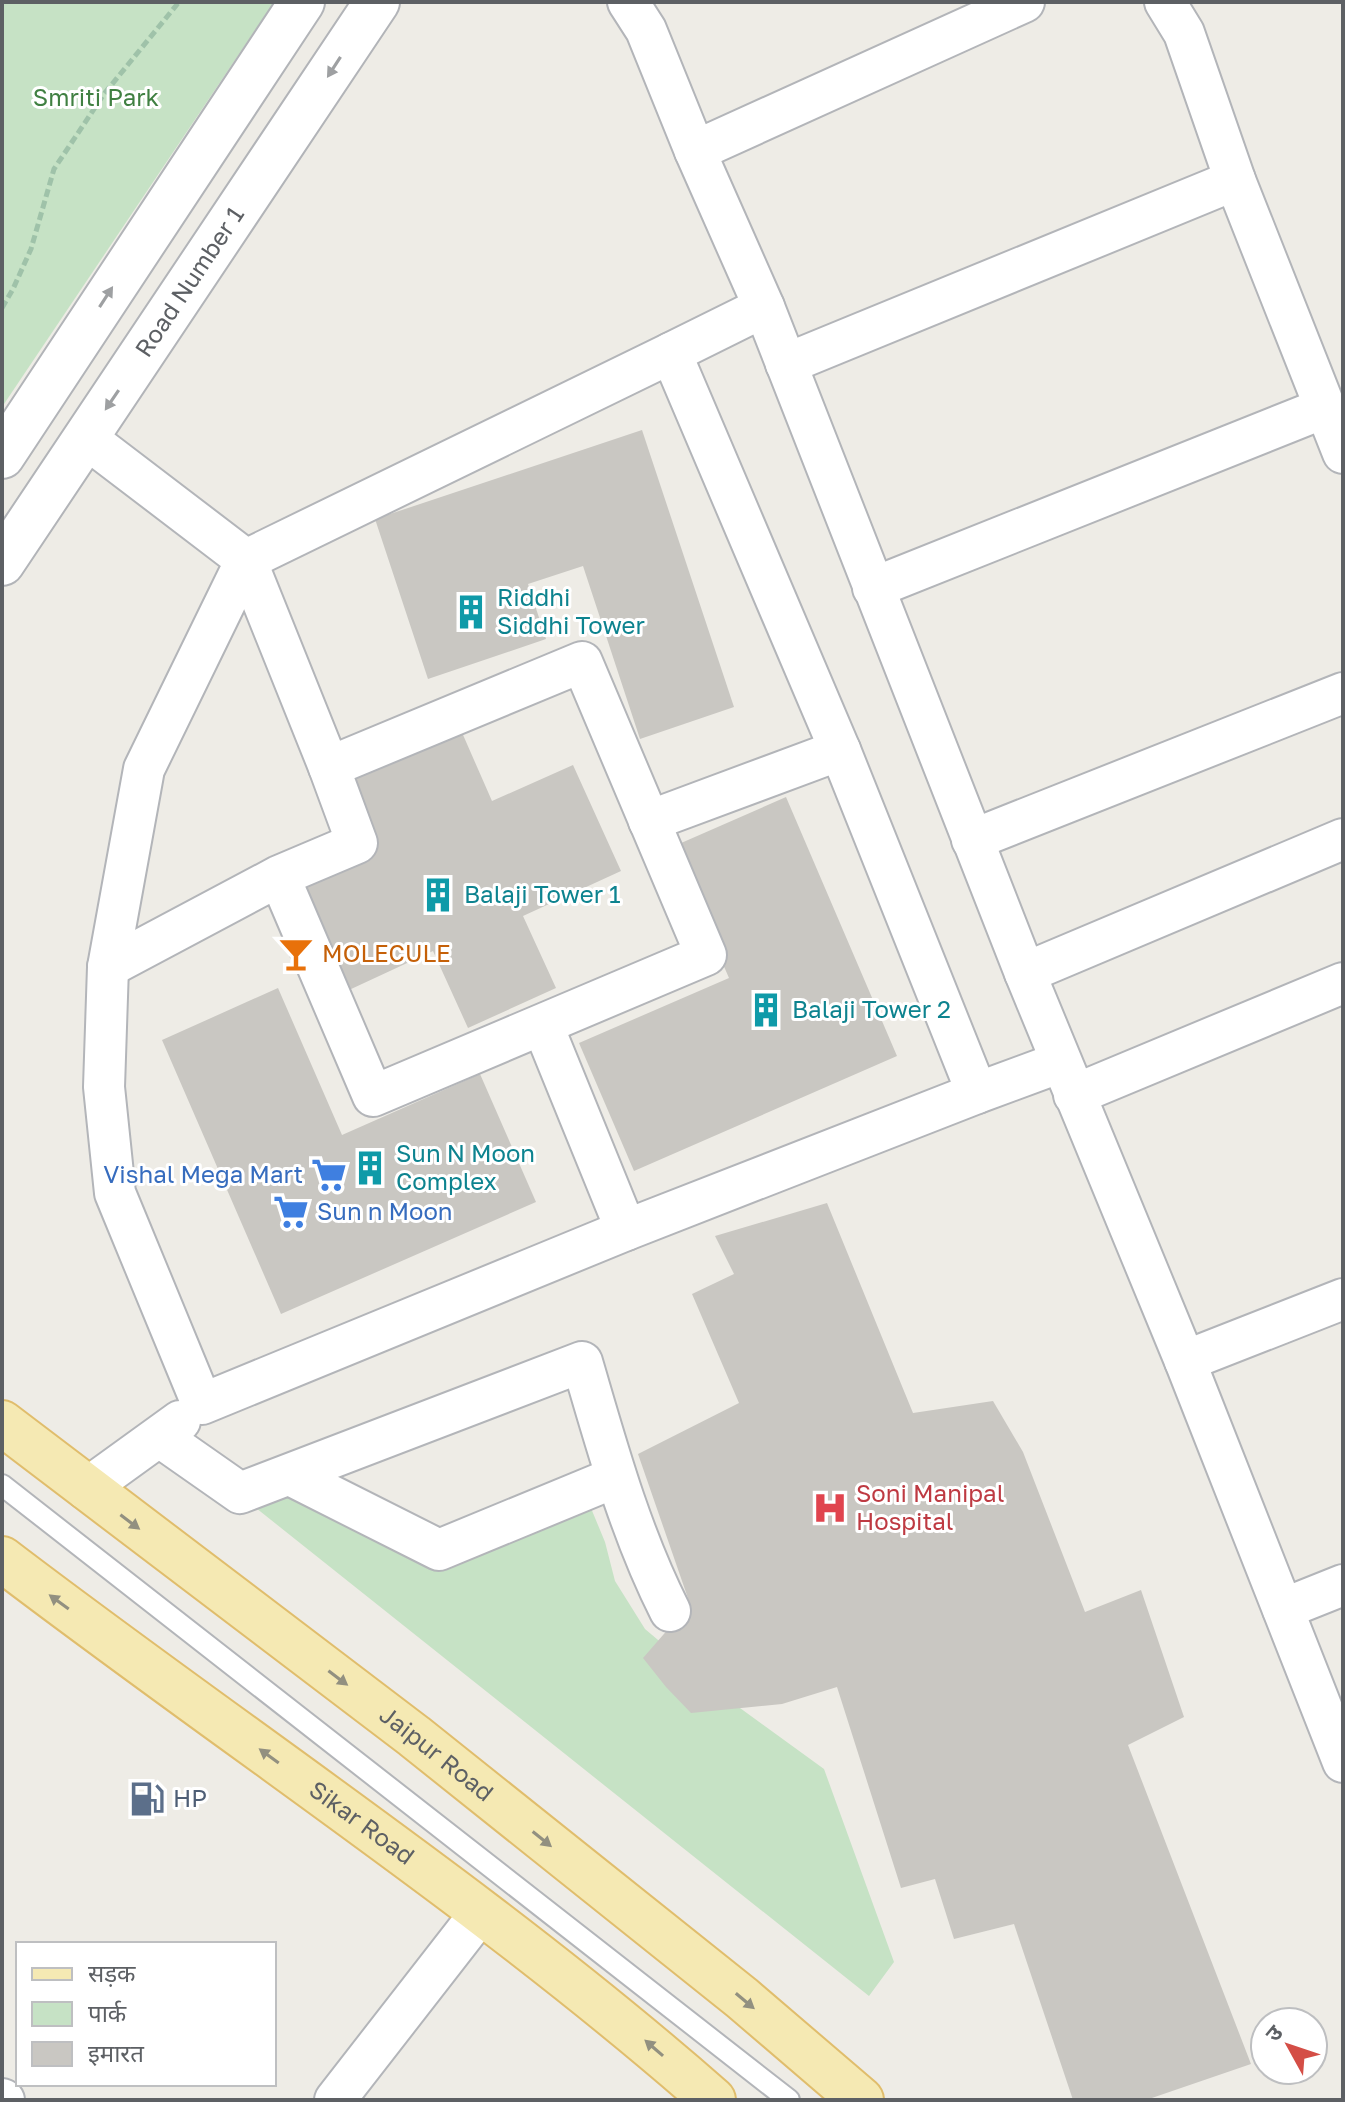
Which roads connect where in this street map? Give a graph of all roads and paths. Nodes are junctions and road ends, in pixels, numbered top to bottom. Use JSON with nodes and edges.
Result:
{"nodes":[{"id":1,"x":179,"y":2,"type":"edge"},
{"id":2,"x":302,"y":2,"type":"edge"},
{"id":3,"x":377,"y":2,"type":"edge"},
{"id":4,"x":628,"y":2,"type":"edge"},
{"id":5,"x":1024,"y":2,"type":"edge"},
{"id":6,"x":1165,"y":2,"type":"edge"},
{"id":7,"x":695,"y":151,"type":"junction"},
{"id":8,"x":1235,"y":180,"type":"junction"},
{"id":9,"x":764,"y":307,"type":"junction"},
{"id":10,"x":2,"y":308,"type":"edge"},
{"id":11,"x":671,"y":353,"type":"junction"},
{"id":12,"x":786,"y":364,"type":"junction"},
{"id":13,"x":1324,"y":408,"type":"junction"},
{"id":14,"x":86,"y":438,"type":"junction"},
{"id":15,"x":1343,"y":453,"type":"edge"},
{"id":16,"x":2,"y":456,"type":"edge"},
{"id":17,"x":246,"y":560,"type":"junction"},
{"id":18,"x":2,"y":563,"type":"edge"},
{"id":19,"x":873,"y":588,"type":"junction"},
{"id":20,"x":1343,"y":693,"type":"edge"},
{"id":21,"x":840,"y":750,"type":"junction"},
{"id":22,"x":329,"y":767,"type":"junction"},
{"id":23,"x":649,"y":821,"type":"junction"},
{"id":24,"x":1343,"y":839,"type":"edge"},
{"id":25,"x":972,"y":840,"type":"junction"},
{"id":26,"x":279,"y":876,"type":"junction"},
{"id":27,"x":108,"y":967,"type":"junction"},
{"id":28,"x":1025,"y":973,"type":"junction"},
{"id":29,"x":1343,"y":983,"type":"edge"},
{"id":30,"x":543,"y":1026,"type":"junction"},
{"id":31,"x":1068,"y":1078,"type":"junction"},
{"id":32,"x":977,"y":1093,"type":"junction"},
{"id":33,"x":626,"y":1230,"type":"junction"},
{"id":34,"x":1343,"y":1299,"type":"edge"},
{"id":35,"x":1185,"y":1361,"type":"junction"},
{"id":36,"x":202,"y":1404,"type":"junction"},
{"id":37,"x":2,"y":1423,"type":"edge"},
{"id":38,"x":160,"y":1437,"type":"junction"},
{"id":39,"x":290,"y":1475,"type":"junction"},
{"id":40,"x":616,"y":1477,"type":"junction"},
{"id":41,"x":2,"y":1485,"type":"edge"},
{"id":42,"x":86,"y":1489,"type":"junction"},
{"id":43,"x":2,"y":1559,"type":"edge"},
{"id":44,"x":1343,"y":1585,"type":"edge"},
{"id":45,"x":1283,"y":1609,"type":"junction"},
{"id":46,"x":670,"y":1611,"type":"dead end"},
{"id":47,"x":1343,"y":1762,"type":"edge"},
{"id":48,"x":482,"y":1911,"type":"junction"},
{"id":49,"x":335,"y":2100,"type":"edge"},
{"id":50,"x":713,"y":2100,"type":"edge"},
{"id":51,"x":789,"y":2100,"type":"edge"},
{"id":52,"x":861,"y":2100,"type":"edge"}],
"edges":[{"from":1,"to":10,"type":"path"},
{"from":16,"to":2,"type":"street","one_way":true},
{"from":3,"to":14,"type":"street","name":"Road Number 1","one_way":true},
{"from":4,"to":7,"type":"street"},
{"from":5,"to":7,"type":"street"},
{"from":6,"to":8,"type":"street"},
{"from":7,"to":9,"type":"street"},
{"from":8,"to":12,"type":"street"},
{"from":8,"to":13,"type":"street"},
{"from":9,"to":11,"type":"street"},
{"from":9,"to":12,"type":"street"},
{"from":11,"to":17,"type":"street"},
{"from":11,"to":21,"type":"street"},
{"from":12,"to":19,"type":"street"},
{"from":13,"to":15,"type":"street"},
{"from":13,"to":19,"type":"street"},
{"from":14,"to":17,"type":"street"},
{"from":14,"to":18,"type":"street","name":"Road Number 1"},
{"from":17,"to":22,"type":"street"},
{"from":17,"to":27,"type":"street"},
{"from":19,"to":25,"type":"street"},
{"from":20,"to":25,"type":"street"},
{"from":21,"to":23,"type":"street"},
{"from":21,"to":32,"type":"street"},
{"from":22,"to":23,"type":"street"},
{"from":22,"to":26,"type":"street"},
{"from":23,"to":30,"type":"street"},
{"from":24,"to":28,"type":"street"},
{"from":25,"to":28,"type":"street"},
{"from":26,"to":27,"type":"street"},
{"from":26,"to":30,"type":"street"},
{"from":27,"to":36,"type":"street"},
{"from":28,"to":31,"type":"street"},
{"from":29,"to":31,"type":"street"},
{"from":30,"to":33,"type":"street"},
{"from":31,"to":32,"type":"street"},
{"from":31,"to":35,"type":"street"},
{"from":32,"to":33,"type":"street"},
{"from":33,"to":36,"type":"street"},
{"from":34,"to":35,"type":"street"},
{"from":35,"to":45,"type":"street"},
{"from":36,"to":38,"type":"street"},
{"from":37,"to":42,"type":"main road","name":"Jaipur Road"},
{"from":38,"to":39,"type":"street"},
{"from":38,"to":42,"type":"street"},
{"from":39,"to":40,"type":"street"},
{"from":39,"to":40,"type":"street"},
{"from":40,"to":46,"type":"street"},
{"from":41,"to":51,"type":"lane"},
{"from":42,"to":52,"type":"main road","name":"Jaipur Road","one_way":true},
{"from":48,"to":43,"type":"main road","name":"Sikar Road","one_way":true},
{"from":44,"to":45,"type":"street"},
{"from":45,"to":47,"type":"street"},
{"from":48,"to":49,"type":"street"},
{"from":50,"to":48,"type":"main road","name":"Sikar Road","one_way":true}]}
